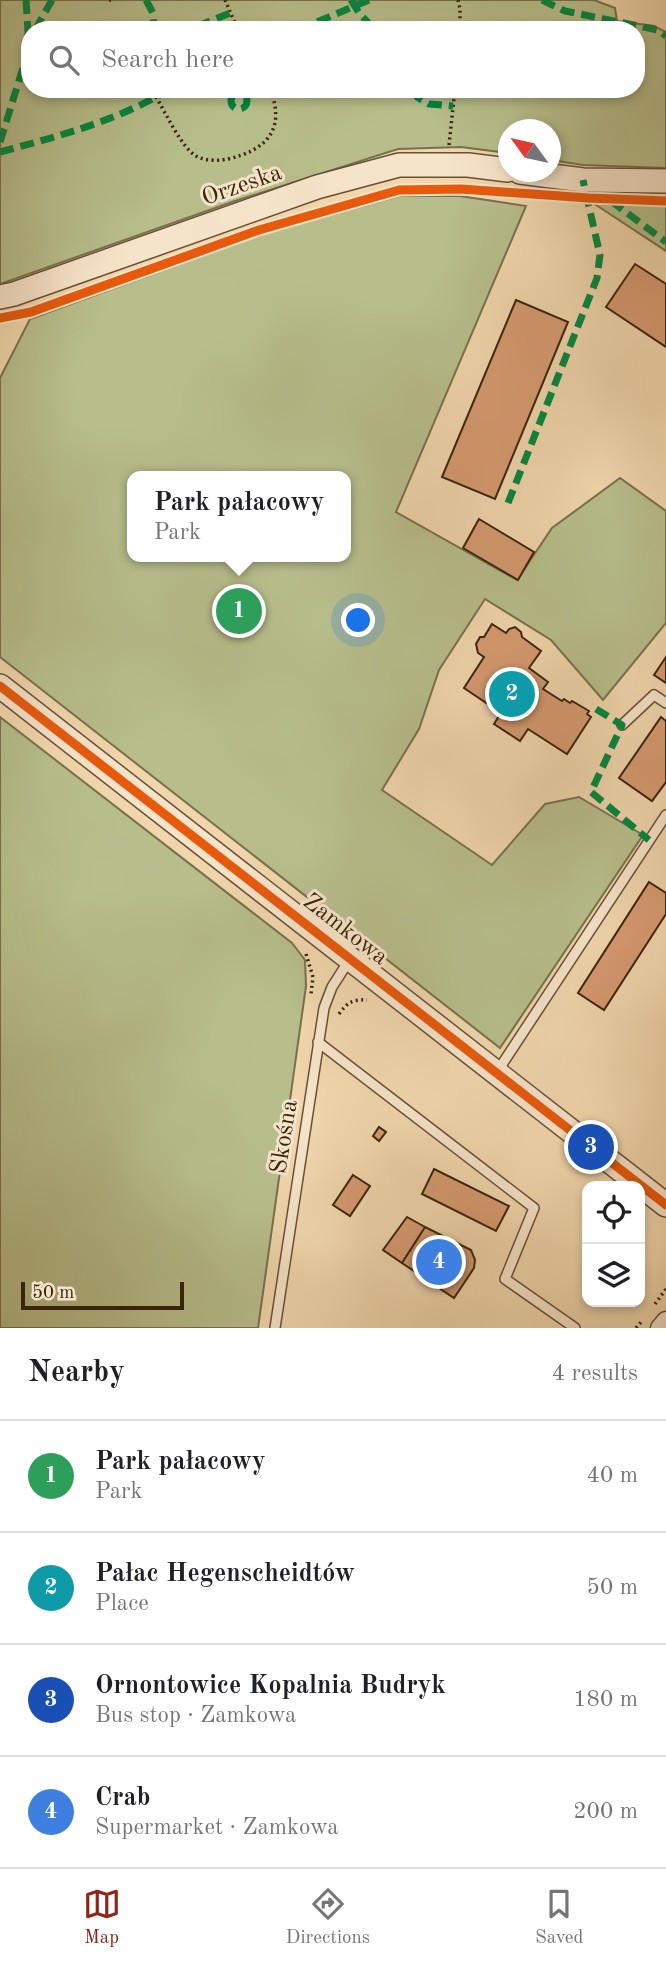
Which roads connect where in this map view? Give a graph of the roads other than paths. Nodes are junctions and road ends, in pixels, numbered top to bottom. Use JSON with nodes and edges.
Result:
{"nodes":[{"id":1,"x":498,"y":168,"type":"edge"},
{"id":2,"x":561,"y":177,"type":"edge"},
{"id":3,"x":666,"y":181,"type":"edge"},
{"id":4,"x":0,"y":297,"type":"edge"},
{"id":5,"x":0,"y":686,"type":"edge"},
{"id":6,"x":666,"y":703,"type":"edge"},
{"id":7,"x":622,"y":725,"type":"dead end"},
{"id":8,"x":666,"y":815,"type":"edge"},
{"id":9,"x":350,"y":958,"type":"junction"},
{"id":10,"x":318,"y":1042,"type":"junction"},
{"id":11,"x":496,"y":1073,"type":"junction"},
{"id":12,"x":666,"y":1205,"type":"edge"},
{"id":13,"x":666,"y":1321,"type":"edge"},
{"id":14,"x":275,"y":1328,"type":"edge"},
{"id":15,"x":575,"y":1328,"type":"edge"},
{"id":16,"x":660,"y":1328,"type":"edge"}],
"edges":[{"from":1,"to":4,"type":"street","name":"Orzeska"},
{"from":2,"to":3,"type":"street"},
{"from":5,"to":9,"type":"street","name":"Zamkowa"},
{"from":6,"to":7,"type":"lane"},
{"from":8,"to":11,"type":"lane"},
{"from":9,"to":10,"type":"lane","name":"Skośna"},
{"from":9,"to":11,"type":"street","name":"Zamkowa"},
{"from":10,"to":14,"type":"lane","name":"Skośna"},
{"from":10,"to":15,"type":"lane"},
{"from":11,"to":12,"type":"street","name":"Zamkowa"},
{"from":13,"to":16,"type":"street"}]}
